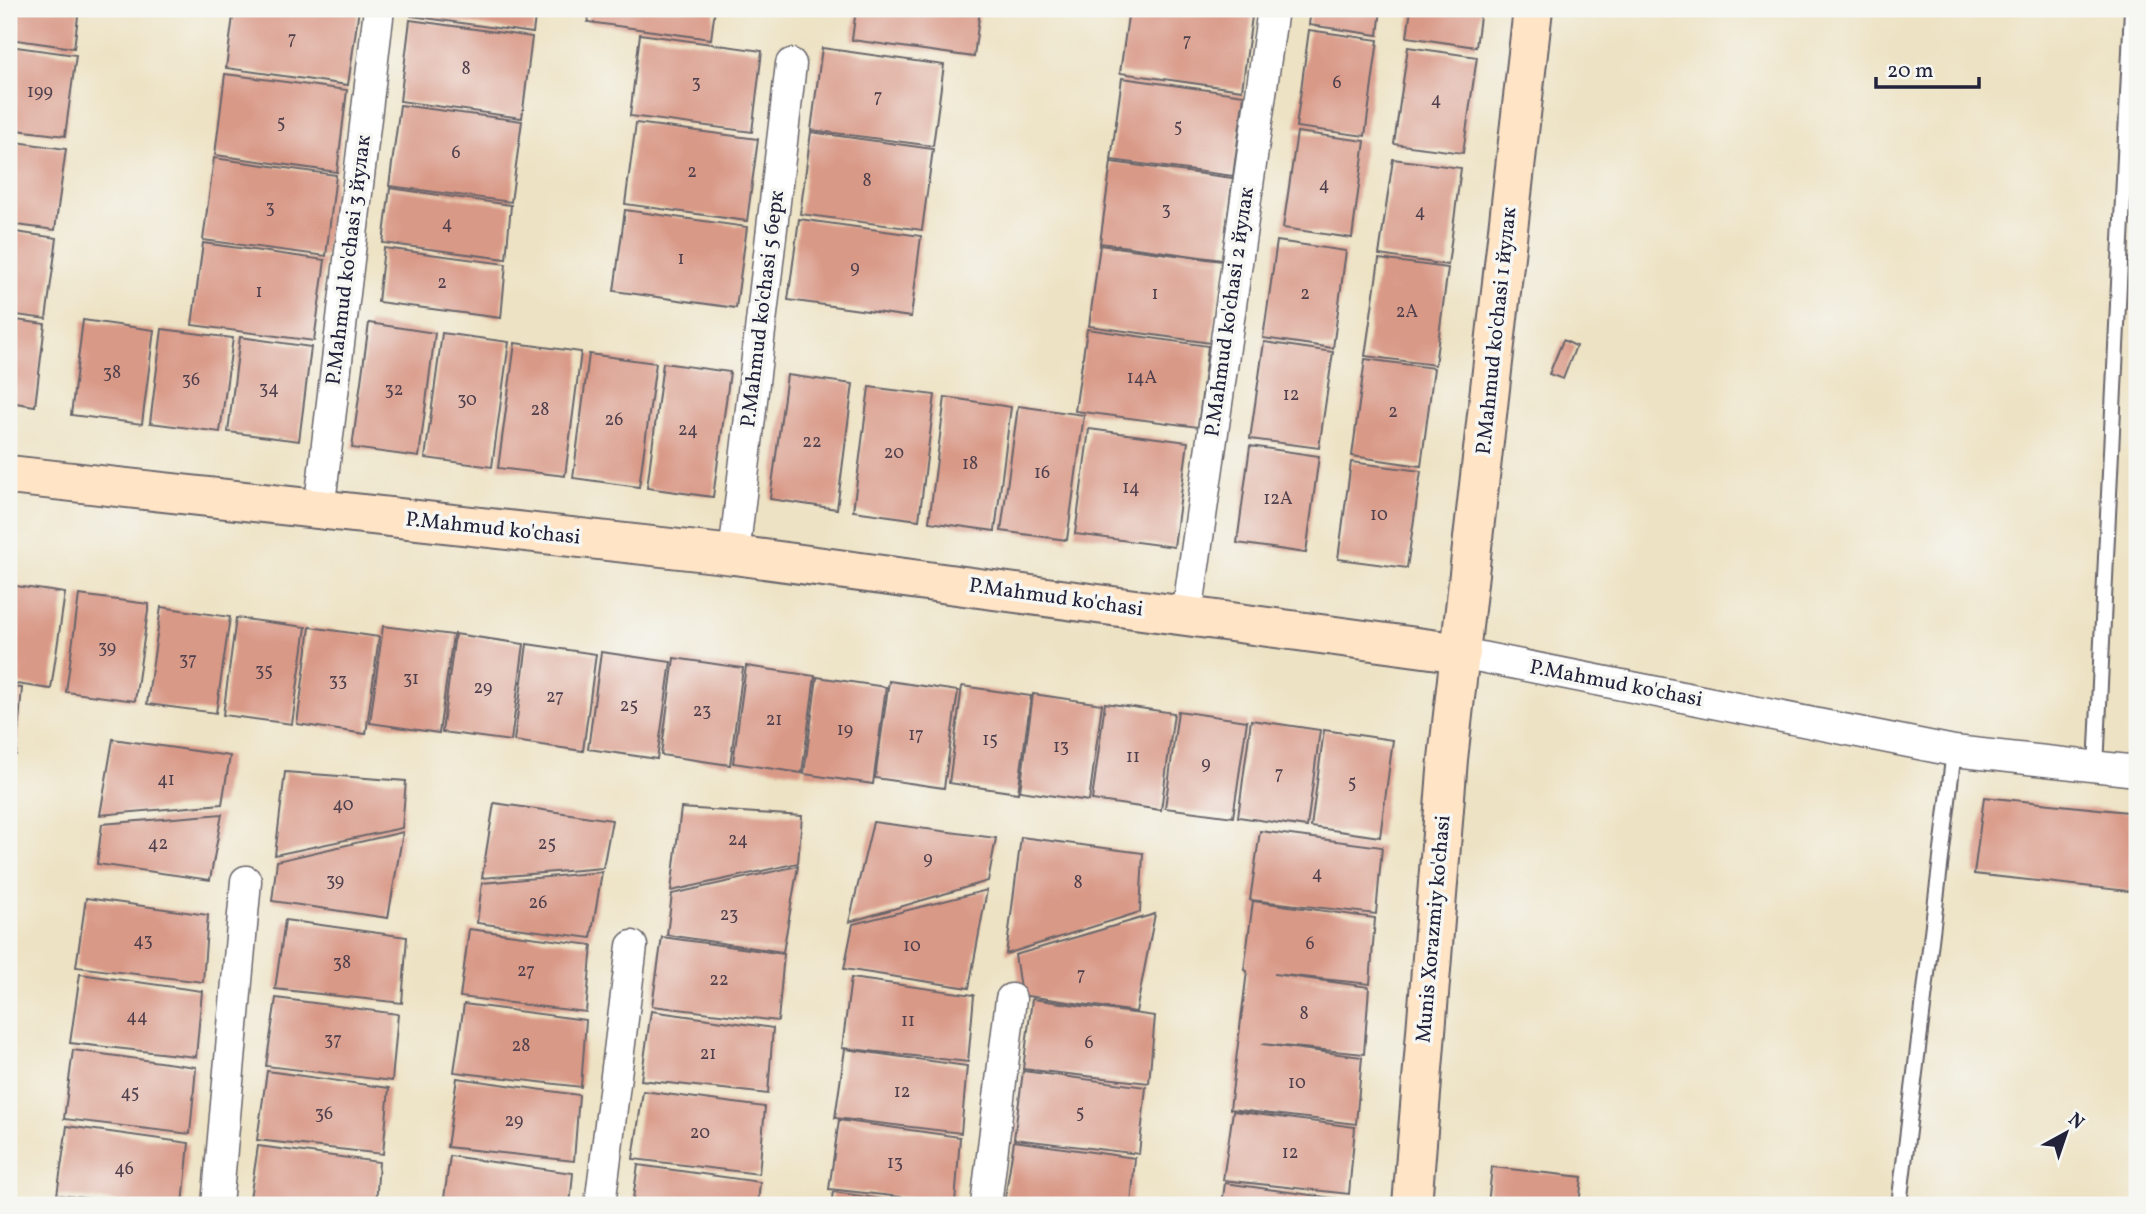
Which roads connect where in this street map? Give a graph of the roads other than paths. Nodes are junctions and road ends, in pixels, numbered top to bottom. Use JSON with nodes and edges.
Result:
{"nodes":[{"id":1,"x":379,"y":9,"type":"edge"},
{"id":2,"x":1273,"y":9,"type":"edge"},
{"id":3,"x":1533,"y":9,"type":"edge"},
{"id":4,"x":2132,"y":9,"type":"edge"},
{"id":5,"x":2134,"y":58,"type":"edge"},
{"id":6,"x":791,"y":64,"type":"dead end"},
{"id":7,"x":9,"y":475,"type":"edge"},
{"id":8,"x":320,"y":511,"type":"junction"},
{"id":9,"x":734,"y":555,"type":"junction"},
{"id":10,"x":1186,"y":615,"type":"junction"},
{"id":11,"x":1461,"y":653,"type":"junction"},
{"id":12,"x":1954,"y":751,"type":"junction"},
{"id":13,"x":2096,"y":768,"type":"junction"},
{"id":14,"x":2137,"y":771,"type":"edge"},
{"id":15,"x":246,"y":881,"type":"dead end"},
{"id":16,"x":632,"y":946,"type":"dead end"},
{"id":17,"x":1011,"y":999,"type":"dead end"},
{"id":18,"x":217,"y":1205,"type":"edge"},
{"id":19,"x":600,"y":1205,"type":"edge"},
{"id":20,"x":986,"y":1205,"type":"edge"},
{"id":21,"x":1412,"y":1205,"type":"edge"},
{"id":22,"x":1899,"y":1205,"type":"edge"}],
"edges":[{"from":1,"to":8,"type":"street","name":"P.Mahmud ko'chasi 3 йулак"},
{"from":2,"to":10,"type":"street","name":"P.Mahmud ko'chasi 2 йулак"},
{"from":3,"to":11,"type":"street","name":"P.Mahmud ko'chasi 1 йулак"},
{"from":4,"to":5,"type":"lane"},
{"from":5,"to":13,"type":"lane"},
{"from":6,"to":9,"type":"street","name":"P.Mahmud ko'chasi 5 берк"},
{"from":7,"to":8,"type":"street","name":"P.Mahmud ko'chasi"},
{"from":8,"to":9,"type":"street","name":"P.Mahmud ko'chasi"},
{"from":9,"to":10,"type":"street","name":"P.Mahmud ko'chasi"},
{"from":10,"to":11,"type":"street","name":"P.Mahmud ko'chasi"},
{"from":11,"to":12,"type":"street","name":"P.Mahmud ko'chasi"},
{"from":11,"to":21,"type":"street","name":"Munis Xorazmiy ko'chasi"},
{"from":12,"to":13,"type":"street","name":"P.Mahmud ko'chasi"},
{"from":12,"to":22,"type":"lane"},
{"from":13,"to":14,"type":"street","name":"P.Mahmud ko'chasi"},
{"from":15,"to":18,"type":"street"},
{"from":16,"to":19,"type":"street"},
{"from":17,"to":20,"type":"street"}]}
